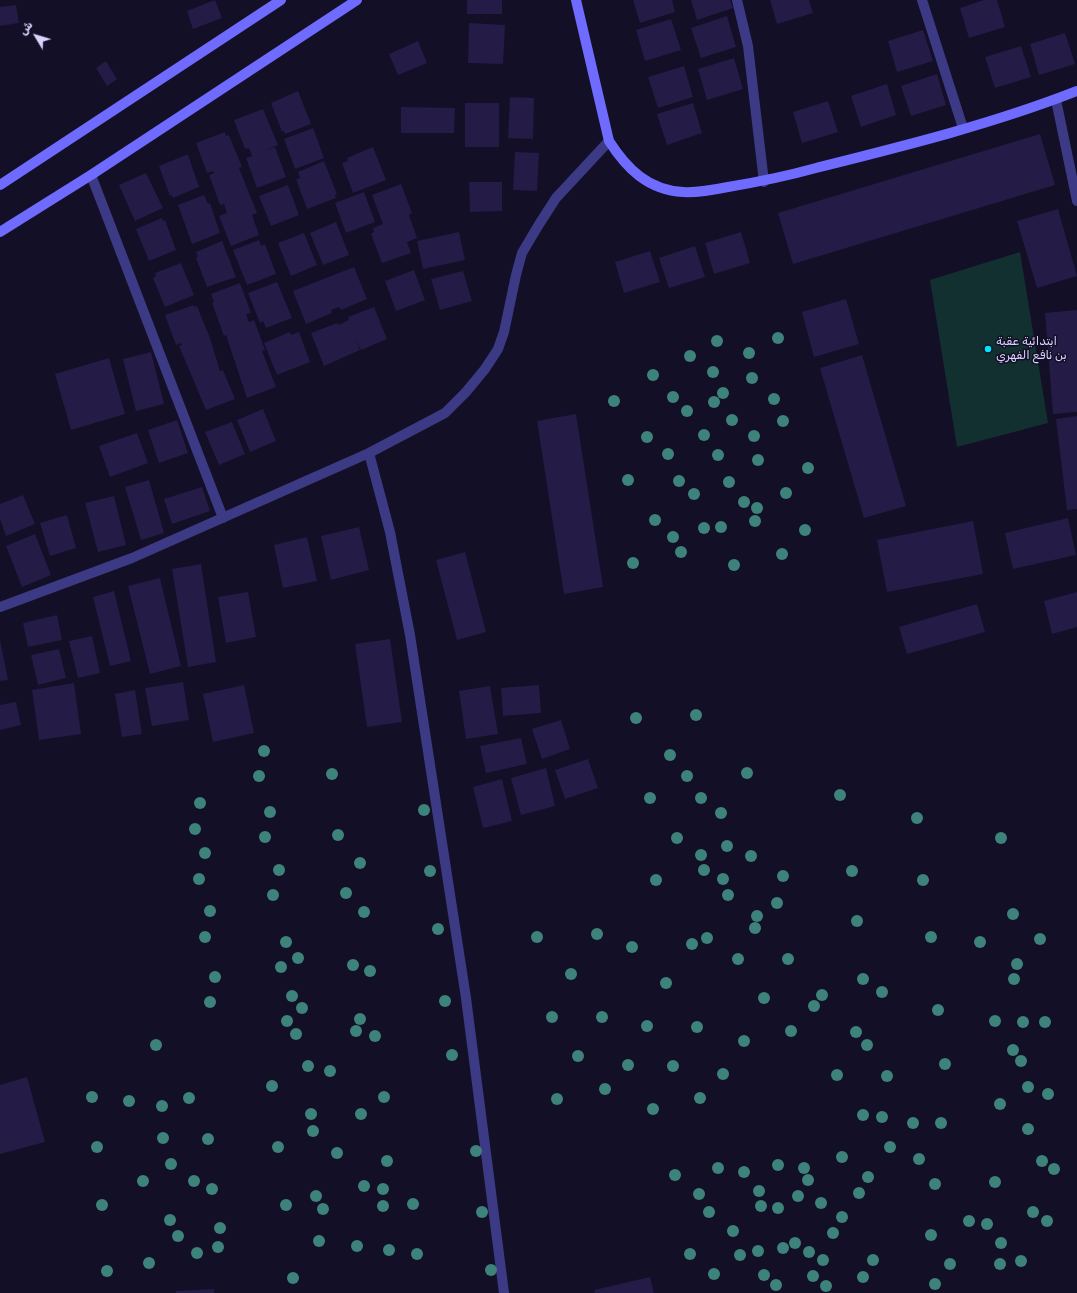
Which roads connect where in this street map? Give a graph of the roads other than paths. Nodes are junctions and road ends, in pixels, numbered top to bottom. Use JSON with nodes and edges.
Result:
{"nodes":[{"id":1,"x":281,"y":0,"type":"edge"},
{"id":2,"x":357,"y":0,"type":"edge"},
{"id":3,"x":576,"y":0,"type":"edge"},
{"id":4,"x":738,"y":0,"type":"edge"},
{"id":5,"x":922,"y":0,"type":"edge"},
{"id":6,"x":1077,"y":91,"type":"edge"},
{"id":7,"x":1056,"y":100,"type":"junction"},
{"id":8,"x":963,"y":128,"type":"junction"},
{"id":9,"x":609,"y":141,"type":"junction"},
{"id":10,"x":91,"y":175,"type":"junction"},
{"id":11,"x":764,"y":182,"type":"junction"},
{"id":12,"x":0,"y":185,"type":"edge"},
{"id":13,"x":1077,"y":201,"type":"edge"},
{"id":14,"x":0,"y":232,"type":"edge"},
{"id":15,"x":369,"y":453,"type":"junction"},
{"id":16,"x":223,"y":518,"type":"junction"},
{"id":17,"x":0,"y":607,"type":"edge"},
{"id":18,"x":504,"y":1293,"type":"edge"}],
"edges":[{"from":1,"to":12,"type":"main road"},
{"from":2,"to":10,"type":"main road"},
{"from":3,"to":9,"type":"main road"},
{"from":4,"to":11,"type":"street"},
{"from":5,"to":8,"type":"street"},
{"from":6,"to":7,"type":"main road"},
{"from":7,"to":8,"type":"main road"},
{"from":7,"to":13,"type":"street"},
{"from":8,"to":11,"type":"main road"},
{"from":9,"to":11,"type":"main road"},
{"from":9,"to":15,"type":"street"},
{"from":10,"to":14,"type":"main road"},
{"from":10,"to":16,"type":"street"},
{"from":15,"to":16,"type":"street"},
{"from":15,"to":18,"type":"street"},
{"from":16,"to":17,"type":"street"}]}
